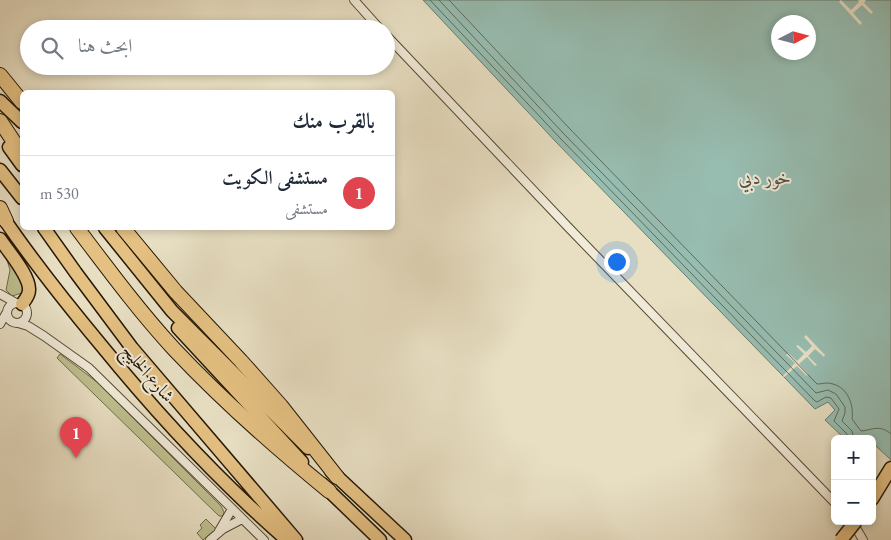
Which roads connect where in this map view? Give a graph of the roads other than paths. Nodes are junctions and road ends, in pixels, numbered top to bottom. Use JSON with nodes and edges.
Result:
{"nodes":[{"id":1,"x":354,"y":0,"type":"edge"},
{"id":2,"x":372,"y":20,"type":"edge"},
{"id":3,"x":395,"y":45,"type":"edge"},
{"id":4,"x":0,"y":75,"type":"edge"},
{"id":5,"x":20,"y":100,"type":"edge"},
{"id":6,"x":0,"y":101,"type":"edge"},
{"id":7,"x":20,"y":120,"type":"edge"},
{"id":8,"x":0,"y":121,"type":"edge"},
{"id":9,"x":0,"y":132,"type":"edge"},
{"id":10,"x":20,"y":151,"type":"edge"},
{"id":11,"x":20,"y":162,"type":"edge"},
{"id":12,"x":0,"y":170,"type":"edge"},
{"id":13,"x":20,"y":195,"type":"edge"},
{"id":14,"x":2,"y":214,"type":"edge"},
{"id":15,"x":45,"y":230,"type":"edge"},
{"id":16,"x":78,"y":230,"type":"edge"},
{"id":17,"x":106,"y":230,"type":"edge"},
{"id":18,"x":125,"y":230,"type":"edge"},
{"id":19,"x":0,"y":240,"type":"edge"},
{"id":20,"x":151,"y":286,"type":"junction"},
{"id":21,"x":0,"y":295,"type":"edge"},
{"id":22,"x":23,"y":308,"type":"junction"},
{"id":23,"x":7,"y":312,"type":"junction"},
{"id":24,"x":15,"y":323,"type":"junction"},
{"id":25,"x":0,"y":325,"type":"edge"},
{"id":26,"x":36,"y":331,"type":"junction"},
{"id":27,"x":891,"y":468,"type":"edge"},
{"id":28,"x":337,"y":477,"type":"junction"},
{"id":29,"x":329,"y":491,"type":"junction"},
{"id":30,"x":876,"y":492,"type":"edge"},
{"id":31,"x":831,"y":499,"type":"edge"},
{"id":32,"x":232,"y":509,"type":"junction"},
{"id":33,"x":242,"y":519,"type":"junction"},
{"id":34,"x":858,"y":531,"type":"edge"},
{"id":35,"x":212,"y":537,"type":"edge"},
{"id":36,"x":264,"y":540,"type":"edge"},
{"id":37,"x":287,"y":540,"type":"edge"},
{"id":38,"x":296,"y":540,"type":"edge"},
{"id":39,"x":380,"y":540,"type":"edge"},
{"id":40,"x":404,"y":540,"type":"edge"},
{"id":41,"x":841,"y":540,"type":"edge"}],
"edges":[{"from":1,"to":2,"type":"street"},
{"from":3,"to":31,"type":"street"},
{"from":4,"to":5,"type":"highway"},
{"from":6,"to":7,"type":"main road"},
{"from":8,"to":10,"type":"highway"},
{"from":9,"to":11,"type":"main road"},
{"from":12,"to":13,"type":"main road"},
{"from":14,"to":37,"type":"main road","name":"شارع الخليج"},
{"from":15,"to":38,"type":"main road"},
{"from":16,"to":29,"type":"highway"},
{"from":17,"to":20,"type":"main road"},
{"from":18,"to":28,"type":"highway"},
{"from":19,"to":22,"type":"main road"},
{"from":20,"to":28,"type":"main road"},
{"from":20,"to":29,"type":"main road"},
{"from":21,"to":22,"type":"street"},
{"from":21,"to":23,"type":"street"},
{"from":22,"to":23,"type":"street"},
{"from":22,"to":24,"type":"street"},
{"from":22,"to":26,"type":"street"},
{"from":23,"to":24,"type":"street"},
{"from":23,"to":25,"type":"street"},
{"from":24,"to":25,"type":"street"},
{"from":24,"to":26,"type":"street"},
{"from":26,"to":32,"type":"street"},
{"from":27,"to":30,"type":"main road"},
{"from":28,"to":40,"type":"main road"},
{"from":29,"to":39,"type":"main road"},
{"from":32,"to":33,"type":"street"},
{"from":32,"to":35,"type":"street"},
{"from":33,"to":35,"type":"street"},
{"from":33,"to":36,"type":"street"},
{"from":34,"to":41,"type":"main road","bridge":true}]}
